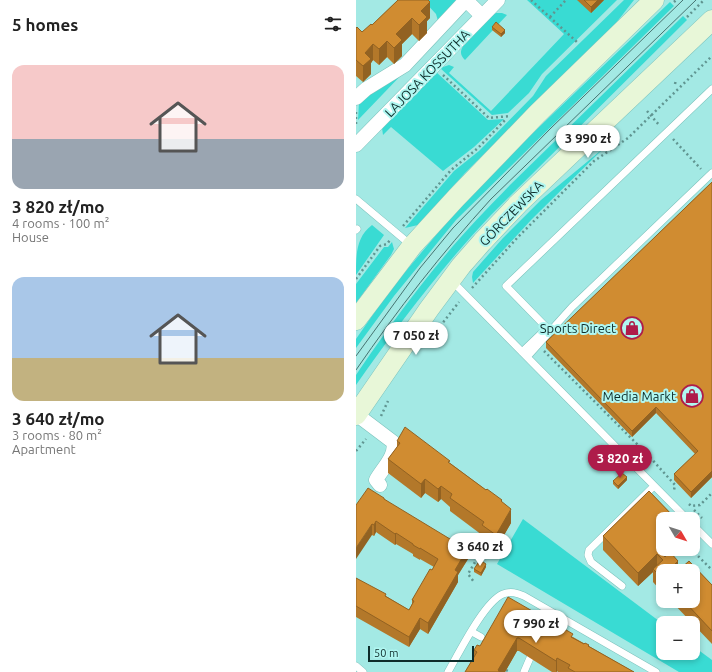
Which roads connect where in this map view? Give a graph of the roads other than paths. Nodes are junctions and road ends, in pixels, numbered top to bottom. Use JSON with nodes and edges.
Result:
{"nodes":[{"id":1,"x":466,"y":0,"type":"edge"},
{"id":2,"x":498,"y":0,"type":"edge"},
{"id":3,"x":654,"y":0,"type":"edge"},
{"id":4,"x":482,"y":16,"type":"junction"},
{"id":5,"x":712,"y":20,"type":"edge"},
{"id":6,"x":712,"y":89,"type":"edge"},
{"id":7,"x":356,"y":98,"type":"edge"},
{"id":8,"x":356,"y":145,"type":"edge"},
{"id":9,"x":712,"y":173,"type":"edge"},
{"id":10,"x":356,"y":199,"type":"edge"},
{"id":11,"x":412,"y":246,"type":"junction"},
{"id":12,"x":451,"y":279,"type":"junction"},
{"id":13,"x":356,"y":320,"type":"edge"},
{"id":14,"x":525,"y":355,"type":"junction"},
{"id":15,"x":356,"y":414,"type":"edge"},
{"id":16,"x":380,"y":485,"type":"dead end"},
{"id":17,"x":654,"y":486,"type":"junction"},
{"id":18,"x":680,"y":512,"type":"edge"},
{"id":19,"x":700,"y":532,"type":"edge"},
{"id":20,"x":712,"y":544,"type":"edge"},
{"id":21,"x":622,"y":586,"type":"dead end"},
{"id":22,"x":472,"y":632,"type":"junction"},
{"id":23,"x":480,"y":637,"type":"dead end"},
{"id":24,"x":530,"y":658,"type":"edge"},
{"id":25,"x":356,"y":666,"type":"edge"},
{"id":26,"x":363,"y":672,"type":"edge"},
{"id":27,"x":448,"y":672,"type":"edge"},
{"id":28,"x":524,"y":672,"type":"edge"},
{"id":29,"x":656,"y":672,"type":"edge"}],
"edges":[{"from":1,"to":4,"type":"street"},
{"from":1,"to":7,"type":"street"},
{"from":2,"to":4,"type":"street","name":"LAJOSA KOSSUTHA"},
{"from":3,"to":11,"type":"main road"},
{"from":4,"to":8,"type":"street","name":"LAJOSA KOSSUTHA"},
{"from":5,"to":12,"type":"main road","name":"GÓRCZEWSKA"},
{"from":6,"to":14,"type":"lane"},
{"from":9,"to":14,"type":"lane"},
{"from":10,"to":11,"type":"lane"},
{"from":11,"to":13,"type":"main road"},
{"from":12,"to":14,"type":"lane"},
{"from":12,"to":15,"type":"main road","name":"GÓRCZEWSKA"},
{"from":14,"to":17,"type":"lane"},
{"from":15,"to":16,"type":"street"},
{"from":17,"to":18,"type":"lane"},
{"from":17,"to":21,"type":"lane"},
{"from":19,"to":20,"type":"lane"},
{"from":22,"to":23,"type":"lane"},
{"from":22,"to":27,"type":"lane"},
{"from":22,"to":29,"type":"lane"},
{"from":24,"to":28,"type":"lane"},
{"from":25,"to":26,"type":"lane"}]}
